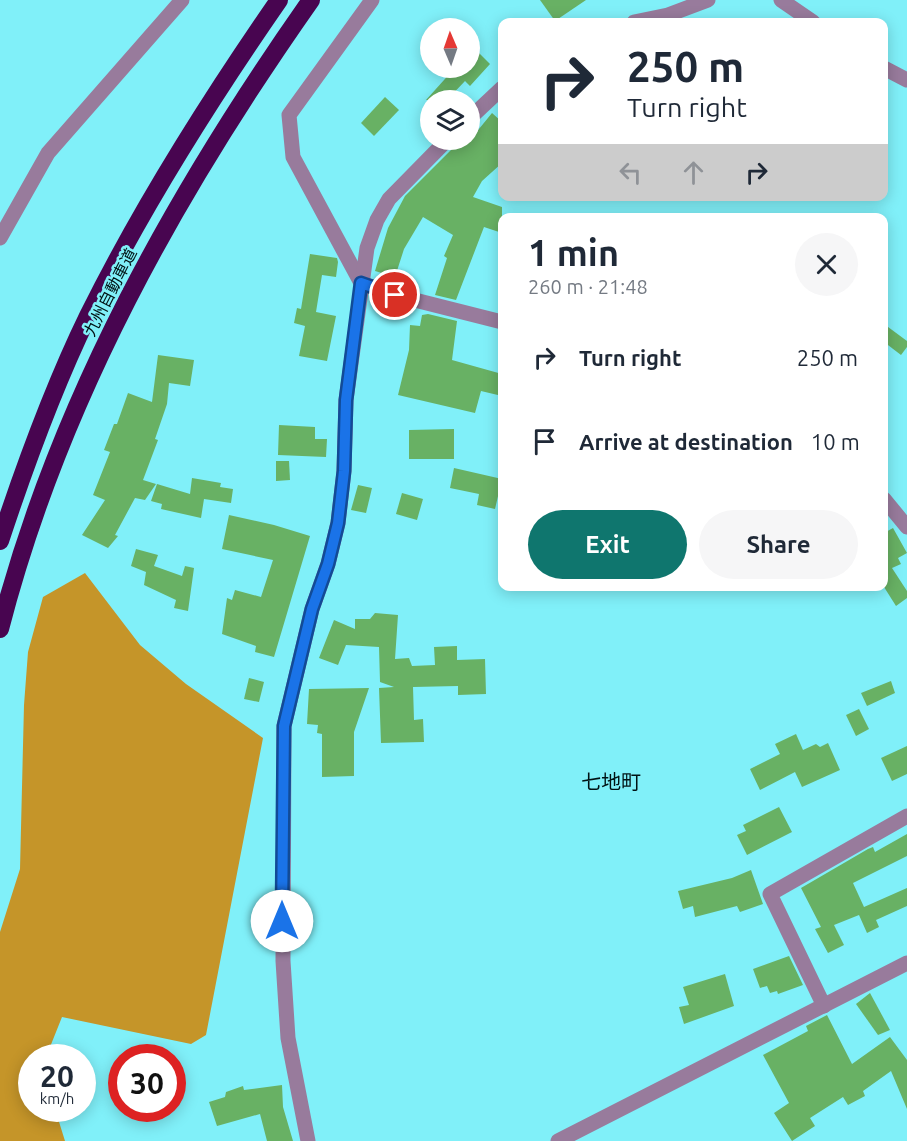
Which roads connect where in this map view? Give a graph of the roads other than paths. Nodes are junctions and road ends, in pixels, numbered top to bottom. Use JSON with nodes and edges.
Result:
{"nodes":[{"id":1,"x":182,"y":0,"type":"edge"},
{"id":2,"x":279,"y":0,"type":"edge"},
{"id":3,"x":311,"y":0,"type":"edge"},
{"id":4,"x":372,"y":0,"type":"edge"},
{"id":5,"x":708,"y":0,"type":"edge"},
{"id":6,"x":781,"y":0,"type":"edge"},
{"id":7,"x":653,"y":18,"type":"edge"},
{"id":8,"x":807,"y":18,"type":"edge"},
{"id":9,"x":888,"y":70,"type":"edge"},
{"id":10,"x":907,"y":80,"type":"edge"},
{"id":11,"x":498,"y":92,"type":"edge"},
{"id":12,"x":480,"y":109,"type":"edge"},
{"id":13,"x":437,"y":150,"type":"edge"},
{"id":14,"x":0,"y":238,"type":"edge"},
{"id":15,"x":361,"y":283,"type":"junction"},
{"id":16,"x":498,"y":321,"type":"edge"},
{"id":17,"x":888,"y":504,"type":"edge"},
{"id":18,"x":907,"y":527,"type":"edge"},
{"id":19,"x":0,"y":541,"type":"edge"},
{"id":20,"x":0,"y":629,"type":"edge"},
{"id":21,"x":907,"y":816,"type":"edge"},
{"id":22,"x":907,"y":963,"type":"edge"},
{"id":23,"x":824,"y":1006,"type":"junction"},
{"id":24,"x":308,"y":1141,"type":"edge"},
{"id":25,"x":558,"y":1141,"type":"edge"}],
"edges":[{"from":1,"to":14,"type":"street"},
{"from":2,"to":19,"type":"highway","name":"九州自動車道"},
{"from":3,"to":20,"type":"highway","name":"九州自動車道"},
{"from":4,"to":15,"type":"street"},
{"from":5,"to":7,"type":"street"},
{"from":6,"to":8,"type":"street"},
{"from":9,"to":10,"type":"street"},
{"from":11,"to":12,"type":"street"},
{"from":13,"to":15,"type":"street"},
{"from":15,"to":16,"type":"street"},
{"from":15,"to":24,"type":"street"},
{"from":17,"to":18,"type":"street"},
{"from":21,"to":23,"type":"street"},
{"from":22,"to":23,"type":"street"},
{"from":23,"to":25,"type":"street"}]}
